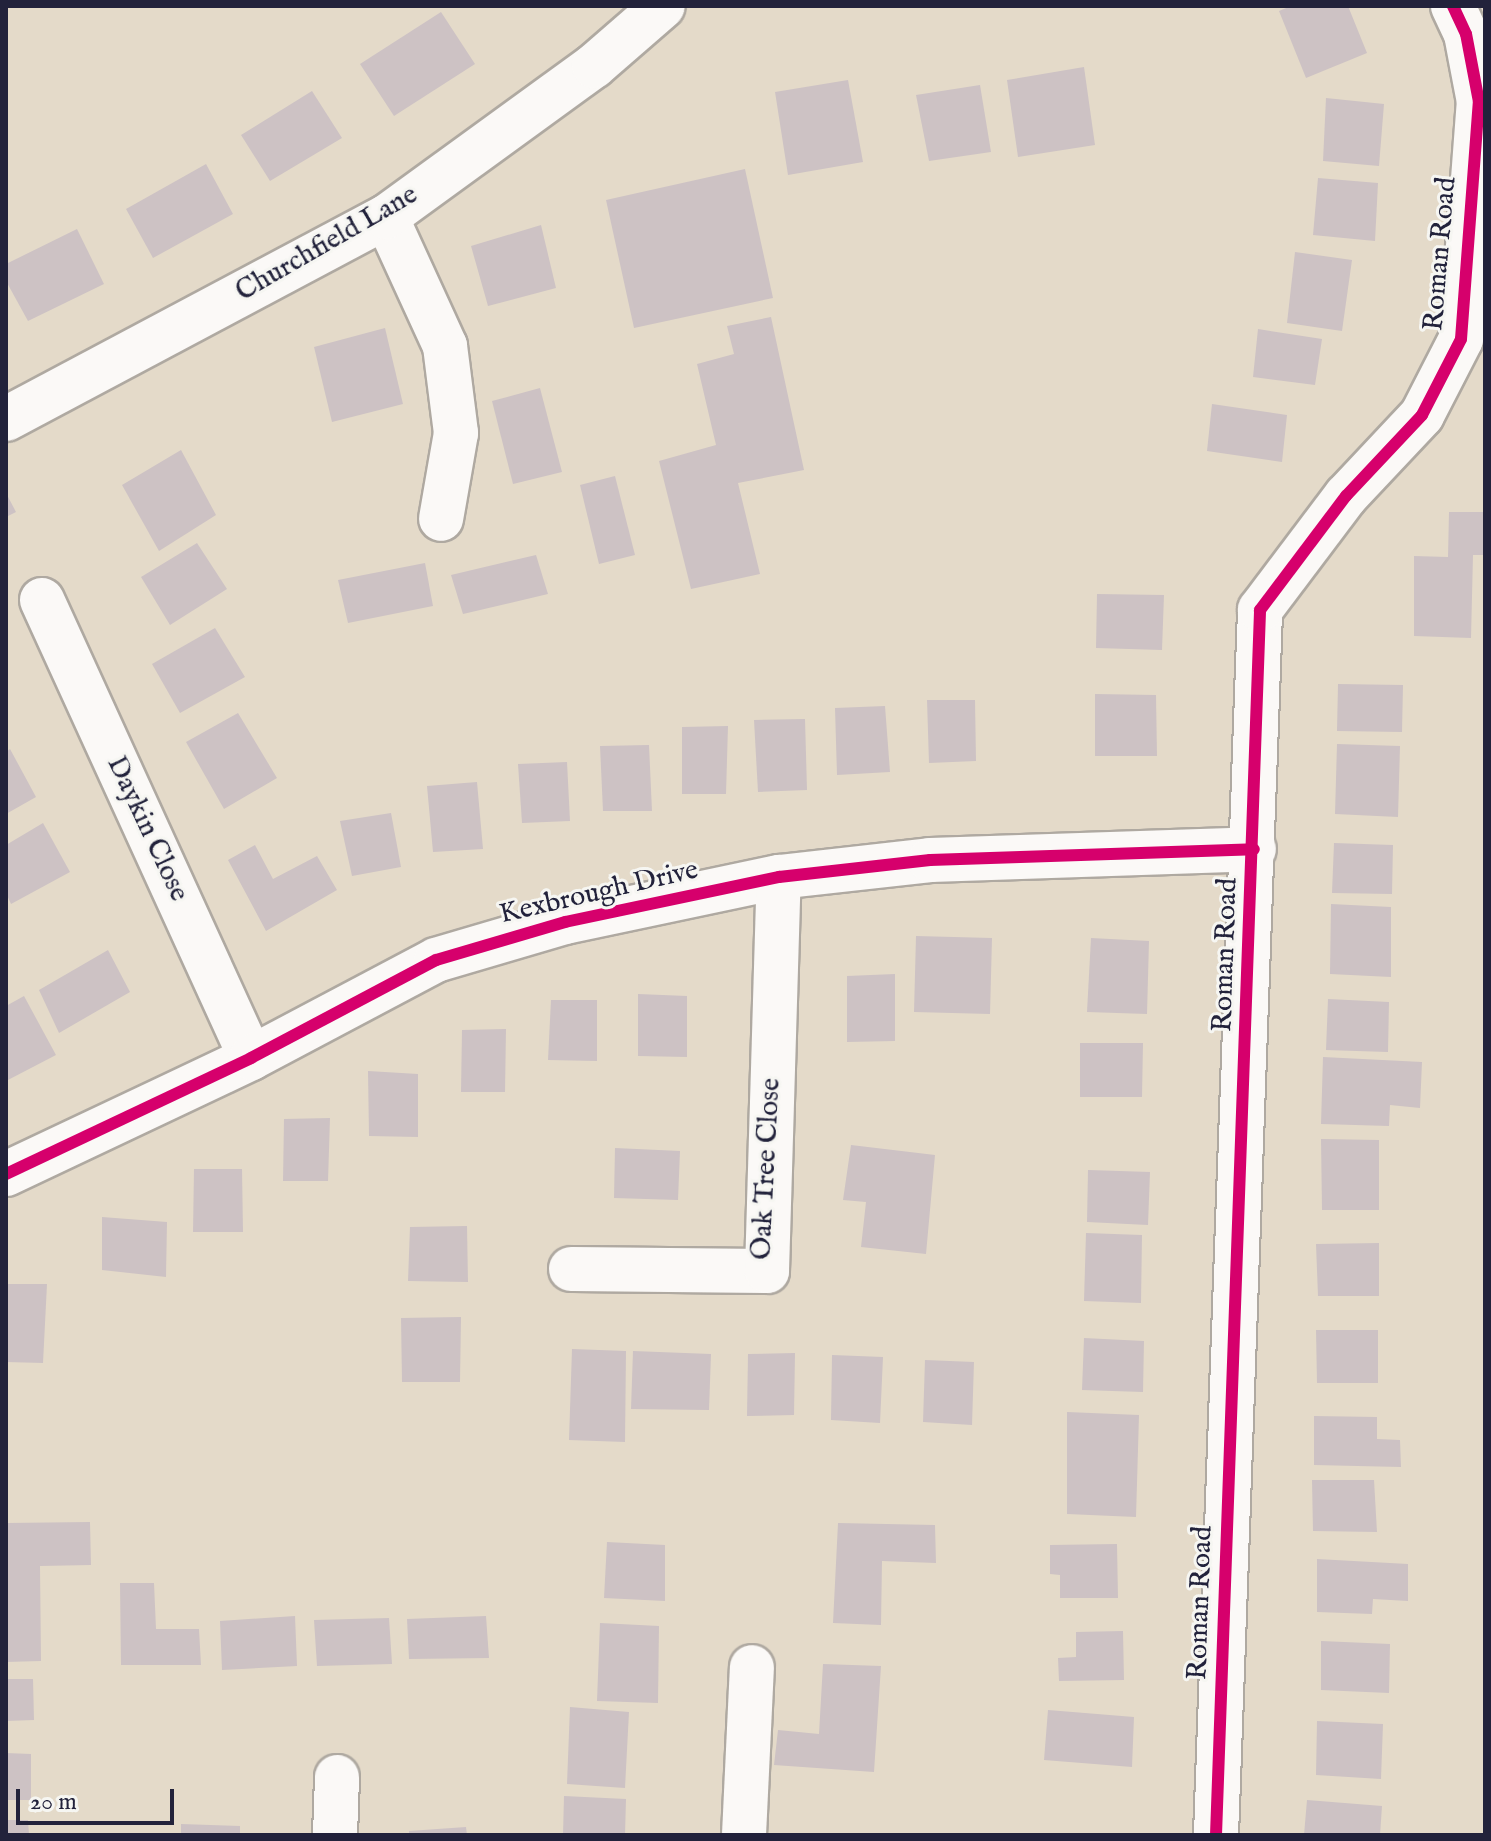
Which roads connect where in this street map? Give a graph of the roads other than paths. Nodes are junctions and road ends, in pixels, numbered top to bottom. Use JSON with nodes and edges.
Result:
{"nodes":[{"id":1,"x":663,"y":6,"type":"edge"},
{"id":2,"x":1453,"y":6,"type":"edge"},
{"id":3,"x":386,"y":217,"type":"junction"},
{"id":4,"x":6,"y":419,"type":"edge"},
{"id":5,"x":441,"y":519,"type":"dead end"},
{"id":6,"x":42,"y":600,"type":"dead end"},
{"id":7,"x":1254,"y":849,"type":"junction"},
{"id":8,"x":779,"y":877,"type":"junction"},
{"id":9,"x":251,"y":1058,"type":"junction"},
{"id":10,"x":6,"y":1174,"type":"edge"},
{"id":11,"x":571,"y":1269,"type":"dead end"},
{"id":12,"x":752,"y":1667,"type":"dead end"},
{"id":13,"x":337,"y":1777,"type":"dead end"},
{"id":14,"x":335,"y":1835,"type":"edge"},
{"id":15,"x":744,"y":1835,"type":"edge"},
{"id":16,"x":1216,"y":1835,"type":"edge"}],
"edges":[{"from":1,"to":3,"type":"street","name":"Churchfield Lane"},
{"from":2,"to":7,"type":"street","name":"Roman Road"},
{"from":3,"to":4,"type":"street","name":"Churchfield Lane"},
{"from":3,"to":5,"type":"street"},
{"from":6,"to":9,"type":"street","name":"Daykin Close"},
{"from":7,"to":8,"type":"street","name":"Kexbrough Drive"},
{"from":7,"to":16,"type":"street","name":"Roman Road"},
{"from":8,"to":9,"type":"street","name":"Kexbrough Drive"},
{"from":8,"to":11,"type":"street","name":"Oak Tree Close"},
{"from":9,"to":10,"type":"street","name":"Kexbrough Drive"},
{"from":12,"to":15,"type":"street"},
{"from":13,"to":14,"type":"street"}]}
